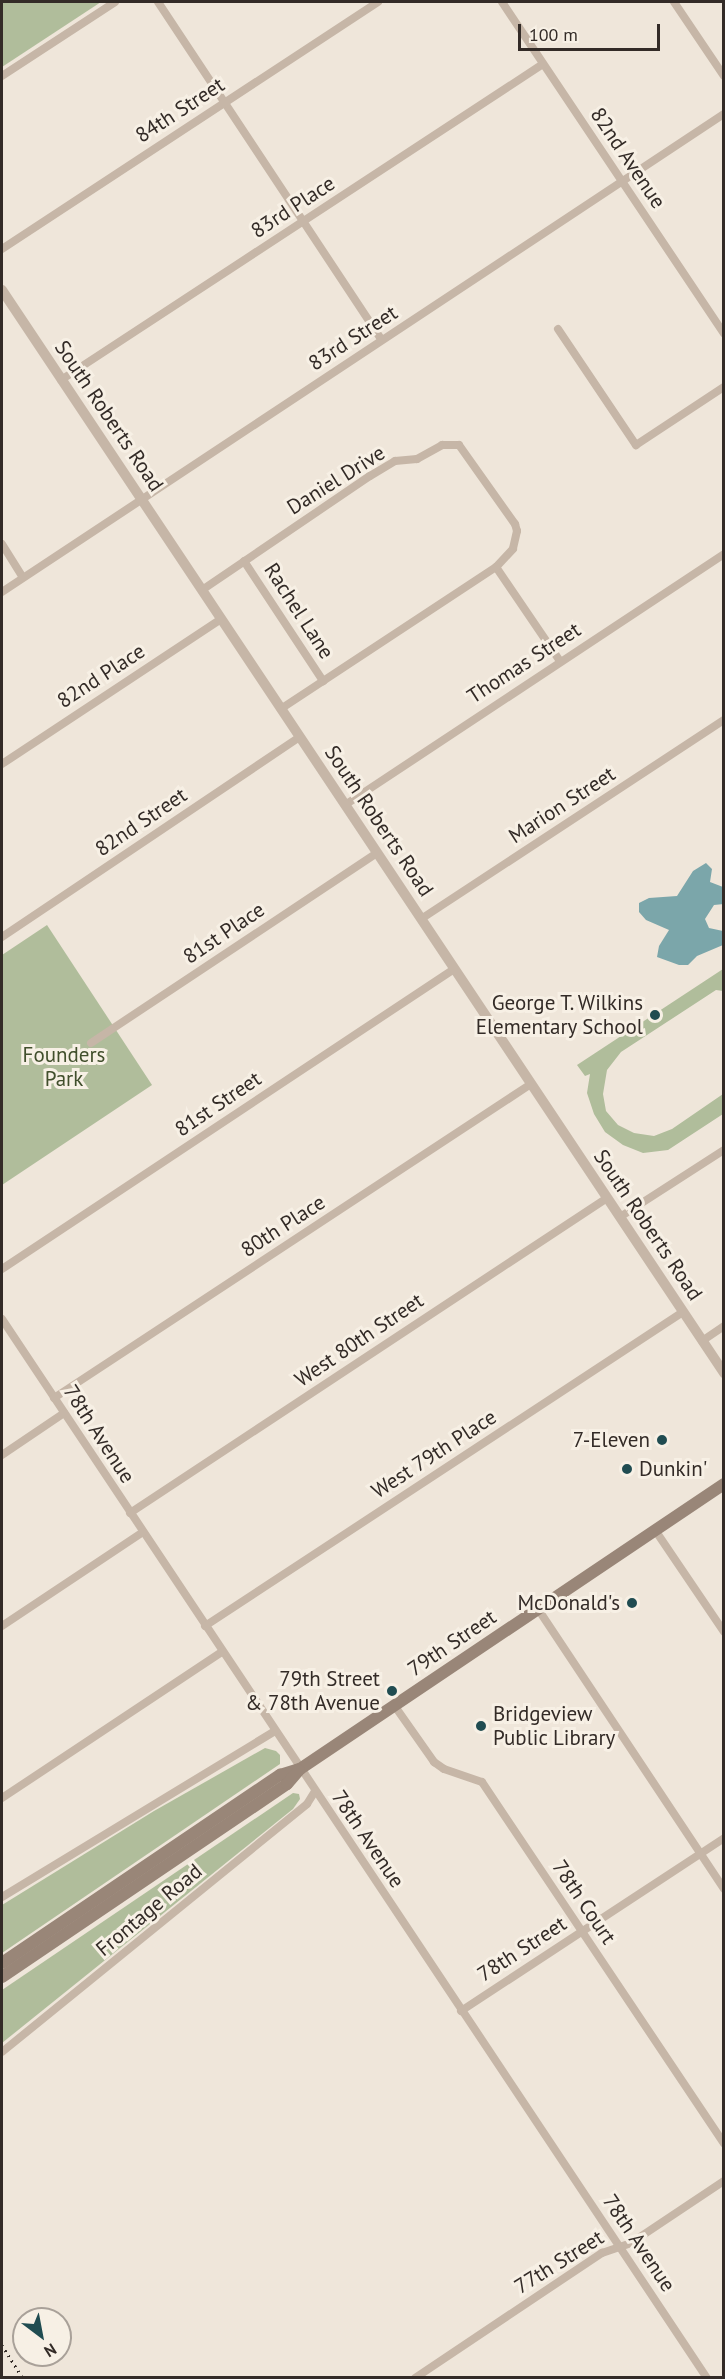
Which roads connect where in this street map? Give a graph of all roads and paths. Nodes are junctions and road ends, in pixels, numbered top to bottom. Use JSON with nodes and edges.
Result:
{"nodes":[{"id":1,"x":115,"y":2,"type":"edge"},
{"id":2,"x":158,"y":2,"type":"edge"},
{"id":3,"x":378,"y":2,"type":"edge"},
{"id":4,"x":502,"y":2,"type":"edge"},
{"id":5,"x":674,"y":2,"type":"edge"},
{"id":6,"x":543,"y":64,"type":"junction"},
{"id":7,"x":2,"y":76,"type":"edge"},
{"id":8,"x":723,"y":76,"type":"edge"},
{"id":9,"x":226,"y":101,"type":"junction"},
{"id":10,"x":723,"y":114,"type":"edge"},
{"id":11,"x":622,"y":181,"type":"junction"},
{"id":12,"x":304,"y":220,"type":"junction"},
{"id":13,"x":2,"y":249,"type":"edge"},
{"id":14,"x":2,"y":290,"type":"edge"},
{"id":15,"x":558,"y":329,"type":"dead end"},
{"id":16,"x":723,"y":334,"type":"edge"},
{"id":17,"x":382,"y":340,"type":"junction"},
{"id":18,"x":62,"y":380,"type":"junction"},
{"id":19,"x":723,"y":387,"type":"edge"},
{"id":20,"x":141,"y":500,"type":"junction"},
{"id":21,"x":2,"y":544,"type":"edge"},
{"id":22,"x":723,"y":554,"type":"edge"},
{"id":23,"x":244,"y":561,"type":"junction"},
{"id":24,"x":496,"y":567,"type":"junction"},
{"id":25,"x":23,"y":577,"type":"junction"},
{"id":26,"x":202,"y":590,"type":"junction"},
{"id":27,"x":2,"y":592,"type":"edge"},
{"id":28,"x":221,"y":619,"type":"junction"},
{"id":29,"x":560,"y":662,"type":"junction"},
{"id":30,"x":323,"y":681,"type":"junction"},
{"id":31,"x":281,"y":709,"type":"junction"},
{"id":32,"x":723,"y":720,"type":"edge"},
{"id":33,"x":300,"y":737,"type":"junction"},
{"id":34,"x":2,"y":764,"type":"edge"},
{"id":35,"x":345,"y":805,"type":"junction"},
{"id":36,"x":377,"y":853,"type":"junction"},
{"id":37,"x":421,"y":919,"type":"junction"},
{"id":38,"x":2,"y":937,"type":"edge"},
{"id":39,"x":454,"y":969,"type":"junction"},
{"id":40,"x":91,"y":1043,"type":"dead end"},
{"id":41,"x":531,"y":1084,"type":"junction"},
{"id":42,"x":723,"y":1150,"type":"edge"},
{"id":43,"x":607,"y":1197,"type":"junction"},
{"id":44,"x":620,"y":1217,"type":"junction"},
{"id":45,"x":2,"y":1269,"type":"edge"},
{"id":46,"x":683,"y":1312,"type":"junction"},
{"id":47,"x":2,"y":1319,"type":"edge"},
{"id":48,"x":723,"y":1326,"type":"edge"},
{"id":49,"x":702,"y":1341,"type":"junction"},
{"id":50,"x":723,"y":1373,"type":"edge"},
{"id":51,"x":54,"y":1398,"type":"junction"},
{"id":52,"x":64,"y":1413,"type":"junction"},
{"id":53,"x":2,"y":1455,"type":"edge"},
{"id":54,"x":723,"y":1484,"type":"edge"},
{"id":55,"x":130,"y":1514,"type":"junction"},
{"id":56,"x":655,"y":1530,"type":"junction"},
{"id":57,"x":143,"y":1533,"type":"junction"},
{"id":58,"x":538,"y":1609,"type":"junction"},
{"id":59,"x":2,"y":1626,"type":"edge"},
{"id":60,"x":205,"y":1626,"type":"junction"},
{"id":61,"x":723,"y":1632,"type":"edge"},
{"id":62,"x":222,"y":1652,"type":"junction"},
{"id":63,"x":394,"y":1705,"type":"junction"},
{"id":64,"x":275,"y":1731,"type":"junction"},
{"id":65,"x":300,"y":1769,"type":"junction"},
{"id":66,"x":315,"y":1791,"type":"junction"},
{"id":67,"x":2,"y":1798,"type":"edge"},
{"id":68,"x":723,"y":1838,"type":"edge"},
{"id":69,"x":700,"y":1853,"type":"junction"},
{"id":70,"x":723,"y":1889,"type":"edge"},
{"id":71,"x":2,"y":1897,"type":"edge"},
{"id":72,"x":581,"y":1931,"type":"junction"},
{"id":73,"x":2,"y":1963,"type":"edge"},
{"id":74,"x":2,"y":1977,"type":"edge"},
{"id":75,"x":461,"y":2011,"type":"junction"},
{"id":76,"x":2,"y":2052,"type":"edge"},
{"id":77,"x":723,"y":2144,"type":"edge"},
{"id":78,"x":723,"y":2181,"type":"edge"},
{"id":79,"x":620,"y":2246,"type":"junction"},
{"id":80,"x":415,"y":2378,"type":"edge"},
{"id":81,"x":707,"y":2378,"type":"edge"}],
"edges":[{"from":1,"to":7,"type":"street"},
{"from":2,"to":9,"type":"street"},
{"from":3,"to":9,"type":"street","name":"84th Street"},
{"from":4,"to":6,"type":"street","name":"82nd Avenue"},
{"from":5,"to":8,"type":"street"},
{"from":6,"to":11,"type":"street","name":"82nd Avenue"},
{"from":6,"to":12,"type":"street","name":"83rd Place"},
{"from":9,"to":12,"type":"street"},
{"from":9,"to":13,"type":"street","name":"84th Street"},
{"from":10,"to":11,"type":"street","name":"83rd Street"},
{"from":11,"to":16,"type":"street","name":"82nd Avenue"},
{"from":11,"to":17,"type":"street","name":"83rd Street"},
{"from":12,"to":17,"type":"street"},
{"from":12,"to":18,"type":"street","name":"83rd Place"},
{"from":14,"to":18,"type":"street","name":"South Roberts Road"},
{"from":15,"to":19,"type":"street"},
{"from":17,"to":20,"type":"street","name":"83rd Street"},
{"from":18,"to":20,"type":"street","name":"South Roberts Road"},
{"from":20,"to":25,"type":"street","name":"83rd Street"},
{"from":20,"to":26,"type":"street","name":"South Roberts Road"},
{"from":21,"to":25,"type":"street"},
{"from":22,"to":29,"type":"street","name":"Thomas Street"},
{"from":23,"to":24,"type":"street","name":"Daniel Drive"},
{"from":23,"to":26,"type":"street","name":"Daniel Drive"},
{"from":23,"to":30,"type":"street","name":"Rachel Lane"},
{"from":24,"to":29,"type":"street"},
{"from":24,"to":30,"type":"street"},
{"from":25,"to":27,"type":"street","name":"83rd Street"},
{"from":26,"to":28,"type":"street","name":"South Roberts Road"},
{"from":28,"to":31,"type":"street","name":"South Roberts Road"},
{"from":28,"to":34,"type":"street","name":"82nd Place"},
{"from":29,"to":35,"type":"street","name":"Thomas Street"},
{"from":30,"to":31,"type":"street"},
{"from":31,"to":33,"type":"street","name":"South Roberts Road"},
{"from":32,"to":37,"type":"street","name":"Marion Street"},
{"from":33,"to":35,"type":"street","name":"South Roberts Road"},
{"from":33,"to":38,"type":"street","name":"82nd Street"},
{"from":35,"to":36,"type":"street","name":"South Roberts Road"},
{"from":36,"to":37,"type":"street","name":"South Roberts Road"},
{"from":36,"to":40,"type":"street","name":"81st Place"},
{"from":37,"to":39,"type":"street","name":"South Roberts Road"},
{"from":39,"to":41,"type":"street","name":"South Roberts Road"},
{"from":39,"to":45,"type":"street","name":"81st Street"},
{"from":41,"to":43,"type":"street","name":"South Roberts Road"},
{"from":41,"to":51,"type":"street","name":"80th Place"},
{"from":42,"to":44,"type":"street"},
{"from":43,"to":44,"type":"street","name":"South Roberts Road"},
{"from":43,"to":55,"type":"street","name":"West 80th Street"},
{"from":44,"to":46,"type":"street","name":"South Roberts Road"},
{"from":46,"to":49,"type":"street","name":"South Roberts Road"},
{"from":46,"to":60,"type":"street","name":"West 79th Place"},
{"from":47,"to":51,"type":"street","name":"78th Avenue"},
{"from":48,"to":49,"type":"street"},
{"from":49,"to":50,"type":"street","name":"South Roberts Road"},
{"from":51,"to":52,"type":"street","name":"78th Avenue"},
{"from":52,"to":53,"type":"street"},
{"from":52,"to":55,"type":"street","name":"78th Avenue"},
{"from":54,"to":56,"type":"main road","name":"79th Street"},
{"from":55,"to":57,"type":"street","name":"78th Avenue"},
{"from":56,"to":58,"type":"main road","name":"79th Street"},
{"from":56,"to":61,"type":"street"},
{"from":57,"to":59,"type":"street"},
{"from":57,"to":60,"type":"street","name":"78th Avenue"},
{"from":58,"to":63,"type":"main road","name":"79th Street"},
{"from":58,"to":69,"type":"street"},
{"from":60,"to":62,"type":"street","name":"78th Avenue"},
{"from":62,"to":64,"type":"street","name":"78th Avenue"},
{"from":62,"to":67,"type":"street"},
{"from":63,"to":65,"type":"main road","name":"79th Street"},
{"from":63,"to":72,"type":"street","name":"78th Court"},
{"from":64,"to":65,"type":"street","name":"78th Avenue"},
{"from":64,"to":71,"type":"street"},
{"from":65,"to":66,"type":"street","name":"78th Avenue"},
{"from":65,"to":73,"type":"main road","name":"79th Street"},
{"from":65,"to":74,"type":"main road","name":"79th Street"},
{"from":66,"to":75,"type":"street","name":"78th Avenue"},
{"from":66,"to":76,"type":"street","name":"Frontage Road"},
{"from":68,"to":69,"type":"street","name":"78th Street"},
{"from":69,"to":70,"type":"street"},
{"from":69,"to":72,"type":"street","name":"78th Street"},
{"from":72,"to":75,"type":"street","name":"78th Street"},
{"from":72,"to":77,"type":"street","name":"78th Court"},
{"from":75,"to":79,"type":"street","name":"78th Avenue"},
{"from":78,"to":79,"type":"street","name":"77th Street"},
{"from":79,"to":80,"type":"street","name":"77th Street"},
{"from":79,"to":81,"type":"street","name":"78th Avenue"}]}
